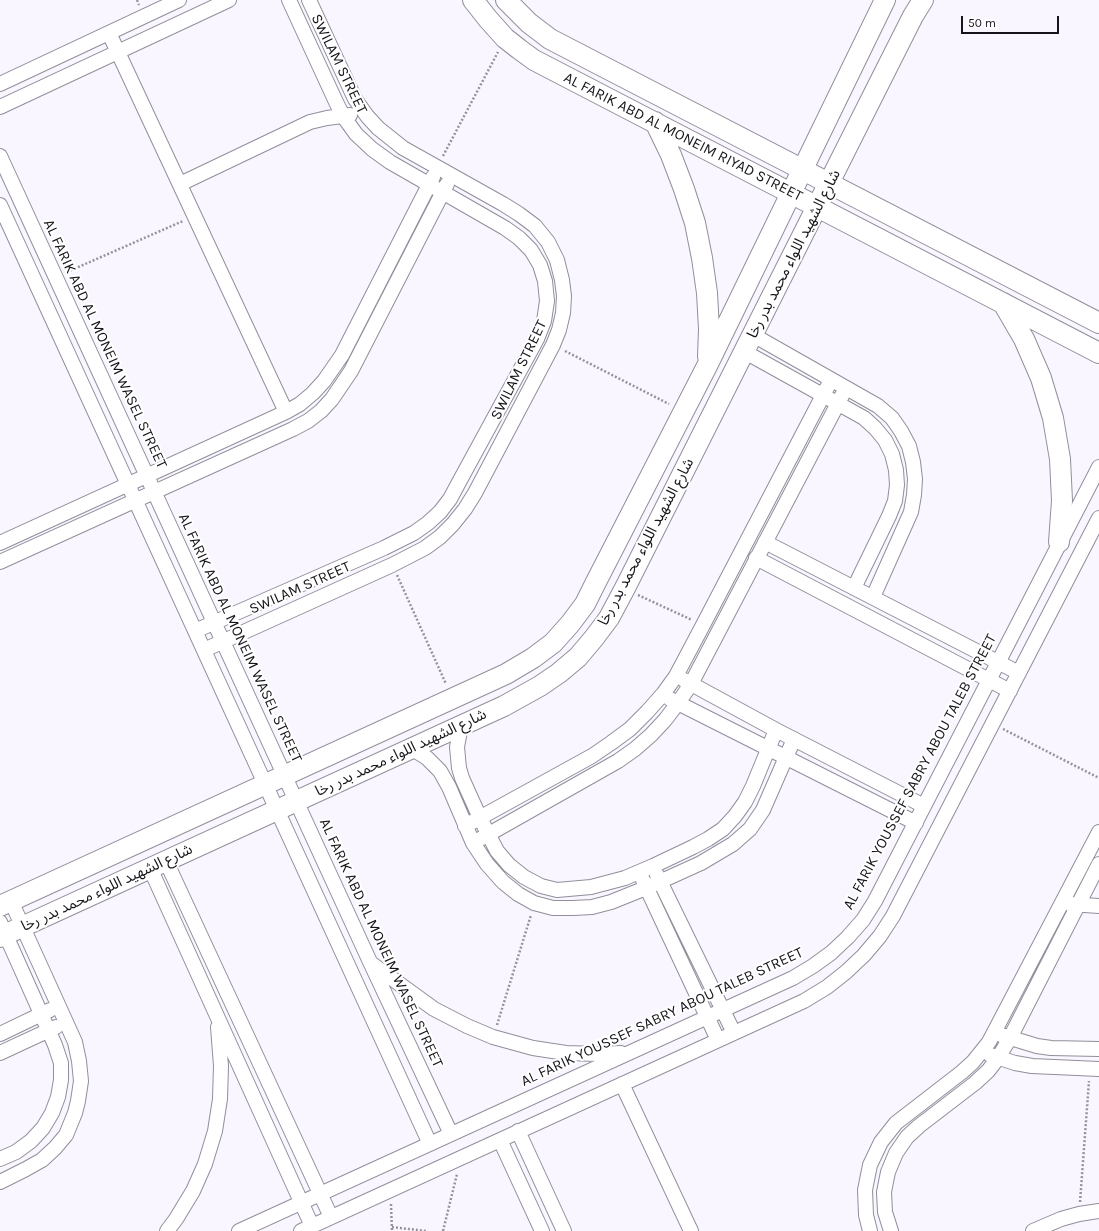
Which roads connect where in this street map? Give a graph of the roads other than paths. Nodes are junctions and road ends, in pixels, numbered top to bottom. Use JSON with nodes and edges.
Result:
{"nodes":[{"id":1,"x":179,"y":0,"type":"edge"},
{"id":2,"x":229,"y":0,"type":"edge"},
{"id":3,"x":289,"y":0,"type":"edge"},
{"id":4,"x":309,"y":0,"type":"edge"},
{"id":5,"x":473,"y":0,"type":"edge"},
{"id":6,"x":506,"y":0,"type":"edge"},
{"id":7,"x":885,"y":0,"type":"edge"},
{"id":8,"x":923,"y":0,"type":"edge"},
{"id":9,"x":109,"y":33,"type":"junction"},
{"id":10,"x":118,"y":52,"type":"junction"},
{"id":11,"x":0,"y":84,"type":"edge"},
{"id":12,"x":0,"y":107,"type":"edge"},
{"id":13,"x":343,"y":116,"type":"junction"},
{"id":14,"x":367,"y":116,"type":"junction"},
{"id":15,"x":655,"y":122,"type":"junction"},
{"id":16,"x":0,"y":156,"type":"edge"},
{"id":17,"x":437,"y":167,"type":"junction"},
{"id":18,"x":803,"y":170,"type":"junction"},
{"id":19,"x":452,"y":175,"type":"junction"},
{"id":20,"x":180,"y":184,"type":"junction"},
{"id":21,"x":429,"y":184,"type":"junction"},
{"id":22,"x":830,"y":184,"type":"junction"},
{"id":23,"x":443,"y":192,"type":"junction"},
{"id":24,"x":792,"y":194,"type":"junction"},
{"id":25,"x":0,"y":205,"type":"edge"},
{"id":26,"x":818,"y":207,"type":"junction"},
{"id":27,"x":1003,"y":303,"type":"junction"},
{"id":28,"x":1099,"y":323,"type":"edge"},
{"id":29,"x":749,"y":343,"type":"junction"},
{"id":30,"x":1099,"y":353,"type":"edge"},
{"id":31,"x":708,"y":364,"type":"junction"},
{"id":32,"x":831,"y":380,"type":"junction"},
{"id":33,"x":846,"y":388,"type":"junction"},
{"id":34,"x":823,"y":395,"type":"junction"},
{"id":35,"x":838,"y":403,"type":"junction"},
{"id":36,"x":286,"y":412,"type":"junction"},
{"id":37,"x":1099,"y":466,"type":"edge"},
{"id":38,"x":147,"y":476,"type":"junction"},
{"id":39,"x":128,"y":485,"type":"junction"},
{"id":40,"x":155,"y":492,"type":"junction"},
{"id":41,"x":136,"y":501,"type":"junction"},
{"id":42,"x":1097,"y":527,"type":"edge"},
{"id":43,"x":765,"y":542,"type":"junction"},
{"id":44,"x":1059,"y":542,"type":"junction"},
{"id":45,"x":0,"y":543,"type":"edge"},
{"id":46,"x":756,"y":558,"type":"junction"},
{"id":47,"x":0,"y":562,"type":"edge"},
{"id":48,"x":854,"y":588,"type":"junction"},
{"id":49,"x":873,"y":597,"type":"junction"},
{"id":50,"x":215,"y":623,"type":"junction"},
{"id":51,"x":195,"y":632,"type":"junction"},
{"id":52,"x":223,"y":641,"type":"junction"},
{"id":53,"x":204,"y":650,"type":"junction"},
{"id":54,"x":998,"y":662,"type":"junction"},
{"id":55,"x":1019,"y":673,"type":"junction"},
{"id":56,"x":676,"y":676,"type":"junction"},
{"id":57,"x":989,"y":680,"type":"junction"},
{"id":58,"x":691,"y":684,"type":"junction"},
{"id":59,"x":1010,"y":691,"type":"junction"},
{"id":60,"x":663,"y":694,"type":"junction"},
{"id":61,"x":678,"y":703,"type":"junction"},
{"id":62,"x":461,"y":726,"type":"junction"},
{"id":63,"x":776,"y":730,"type":"junction"},
{"id":64,"x":794,"y":739,"type":"junction"},
{"id":65,"x":411,"y":748,"type":"junction"},
{"id":66,"x":768,"y":749,"type":"junction"},
{"id":67,"x":786,"y":758,"type":"junction"},
{"id":68,"x":285,"y":776,"type":"junction"},
{"id":69,"x":266,"y":785,"type":"junction"},
{"id":70,"x":296,"y":801,"type":"junction"},
{"id":71,"x":745,"y":802,"type":"junction"},
{"id":72,"x":924,"y":806,"type":"junction"},
{"id":73,"x":277,"y":810,"type":"junction"},
{"id":74,"x":761,"y":813,"type":"junction"},
{"id":75,"x":480,"y":818,"type":"junction"},
{"id":76,"x":916,"y":823,"type":"junction"},
{"id":77,"x":465,"y":826,"type":"junction"},
{"id":78,"x":1099,"y":832,"type":"edge"},
{"id":79,"x":488,"y":834,"type":"junction"},
{"id":80,"x":708,"y":839,"type":"junction"},
{"id":81,"x":473,"y":843,"type":"junction"},
{"id":82,"x":717,"y":854,"type":"junction"},
{"id":83,"x":1099,"y":864,"type":"edge"},
{"id":84,"x":158,"y":865,"type":"junction"},
{"id":85,"x":653,"y":866,"type":"junction"},
{"id":86,"x":639,"y":873,"type":"junction"},
{"id":87,"x":661,"y":882,"type":"junction"},
{"id":88,"x":646,"y":888,"type":"junction"},
{"id":89,"x":1070,"y":888,"type":"junction"},
{"id":90,"x":1093,"y":889,"type":"edge"},
{"id":91,"x":1062,"y":903,"type":"junction"},
{"id":92,"x":5,"y":904,"type":"edge"},
{"id":93,"x":1078,"y":904,"type":"junction"},
{"id":94,"x":1099,"y":906,"type":"edge"},
{"id":95,"x":7,"y":930,"type":"edge"},
{"id":96,"x":371,"y":964,"type":"junction"},
{"id":97,"x":59,"y":1006,"type":"junction"},
{"id":98,"x":723,"y":1010,"type":"junction"},
{"id":99,"x":42,"y":1014,"type":"junction"},
{"id":100,"x":217,"y":1016,"type":"junction"},
{"id":101,"x":708,"y":1017,"type":"junction"},
{"id":102,"x":66,"y":1022,"type":"junction"},
{"id":103,"x":48,"y":1030,"type":"junction"},
{"id":104,"x":995,"y":1032,"type":"junction"},
{"id":105,"x":734,"y":1033,"type":"junction"},
{"id":106,"x":0,"y":1034,"type":"edge"},
{"id":107,"x":1010,"y":1038,"type":"junction"},
{"id":108,"x":718,"y":1040,"type":"junction"},
{"id":109,"x":1099,"y":1049,"type":"edge"},
{"id":110,"x":982,"y":1051,"type":"junction"},
{"id":111,"x":631,"y":1052,"type":"junction"},
{"id":112,"x":0,"y":1053,"type":"edge"},
{"id":113,"x":998,"y":1058,"type":"junction"},
{"id":114,"x":1094,"y":1069,"type":"edge"},
{"id":115,"x":622,"y":1084,"type":"junction"},
{"id":116,"x":518,"y":1131,"type":"junction"},
{"id":117,"x":451,"y":1134,"type":"junction"},
{"id":118,"x":500,"y":1140,"type":"junction"},
{"id":119,"x":430,"y":1144,"type":"junction"},
{"id":120,"x":0,"y":1159,"type":"edge"},
{"id":121,"x":0,"y":1182,"type":"edge"},
{"id":122,"x":320,"y":1194,"type":"junction"},
{"id":123,"x":302,"y":1202,"type":"junction"},
{"id":124,"x":1099,"y":1211,"type":"edge"},
{"id":125,"x":331,"y":1217,"type":"junction"},
{"id":126,"x":306,"y":1228,"type":"edge"},
{"id":127,"x":166,"y":1231,"type":"edge"},
{"id":128,"x":239,"y":1231,"type":"edge"},
{"id":129,"x":542,"y":1231,"type":"edge"},
{"id":130,"x":564,"y":1231,"type":"edge"},
{"id":131,"x":691,"y":1231,"type":"edge"},
{"id":132,"x":870,"y":1231,"type":"edge"},
{"id":133,"x":891,"y":1231,"type":"edge"},
{"id":134,"x":1033,"y":1231,"type":"edge"}],
"edges":[{"from":1,"to":9,"type":"street"},
{"from":2,"to":10,"type":"street"},
{"from":3,"to":13,"type":"street","name":"SWILAM STREET"},
{"from":4,"to":14,"type":"street","name":"SWILAM STREET"},
{"from":5,"to":15,"type":"street","name":"AL FARIK ABD AL MONEIM RIYAD STREET"},
{"from":6,"to":18,"type":"street","name":"AL FARIK ABD AL MONEIM RIYAD STREET"},
{"from":7,"to":18,"type":"street","name":"شارع الشهيد اللواء محمد بدر رخا"},
{"from":8,"to":22,"type":"street","name":"شارع الشهيد اللواء محمد بدر رخا"},
{"from":9,"to":10,"type":"street"},
{"from":9,"to":11,"type":"street"},
{"from":10,"to":12,"type":"street"},
{"from":10,"to":20,"type":"street"},
{"from":13,"to":14,"type":"street"},
{"from":13,"to":20,"type":"street"},
{"from":13,"to":21,"type":"street","name":"SWILAM STREET"},
{"from":14,"to":17,"type":"street","name":"SWILAM STREET"},
{"from":15,"to":24,"type":"street","name":"AL FARIK ABD AL MONEIM RIYAD STREET"},
{"from":15,"to":31,"type":"street"},
{"from":16,"to":38,"type":"street","name":"AL FARIK ABD AL MONEIM WASEL STREET"},
{"from":17,"to":19,"type":"street","name":"SWILAM STREET"},
{"from":17,"to":21,"type":"street"},
{"from":18,"to":22,"type":"street","name":"AL FARIK ABD AL MONEIM RIYAD STREET"},
{"from":18,"to":24,"type":"street","name":"شارع الشهيد اللواء محمد بدر رخا"},
{"from":19,"to":23,"type":"street"},
{"from":19,"to":52,"type":"street","name":"SWILAM STREET"},
{"from":20,"to":36,"type":"street"},
{"from":21,"to":23,"type":"street","name":"SWILAM STREET"},
{"from":21,"to":36,"type":"street"},
{"from":22,"to":26,"type":"street","name":"شارع الشهيد اللواء محمد بدر رخا"},
{"from":22,"to":28,"type":"street","name":"AL FARIK ABD AL MONEIM RIYAD STREET"},
{"from":23,"to":40,"type":"street"},
{"from":23,"to":50,"type":"street","name":"SWILAM STREET"},
{"from":24,"to":26,"type":"street","name":"AL FARIK ABD AL MONEIM RIYAD STREET"},
{"from":24,"to":31,"type":"street","name":"شارع الشهيد اللواء محمد بدر رخا"},
{"from":25,"to":39,"type":"street"},
{"from":26,"to":27,"type":"street","name":"AL FARIK ABD AL MONEIM RIYAD STREET"},
{"from":26,"to":29,"type":"street","name":"شارع الشهيد اللواء محمد بدر رخا"},
{"from":27,"to":30,"type":"street","name":"AL FARIK ABD AL MONEIM RIYAD STREET"},
{"from":27,"to":44,"type":"street"},
{"from":29,"to":32,"type":"street"},
{"from":29,"to":34,"type":"street"},
{"from":29,"to":62,"type":"street","name":"شارع الشهيد اللواء محمد بدر رخا"},
{"from":31,"to":68,"type":"street","name":"شارع الشهيد اللواء محمد بدر رخا"},
{"from":32,"to":33,"type":"street"},
{"from":32,"to":34,"type":"street"},
{"from":33,"to":35,"type":"street"},
{"from":33,"to":49,"type":"street"},
{"from":34,"to":35,"type":"street"},
{"from":34,"to":56,"type":"street"},
{"from":35,"to":43,"type":"street"},
{"from":35,"to":48,"type":"street"},
{"from":36,"to":38,"type":"street"},
{"from":37,"to":44,"type":"street","name":"AL FARIK YOUSSEF SABRY ABOU TALEB STREET"},
{"from":38,"to":39,"type":"street"},
{"from":38,"to":40,"type":"street","name":"AL FARIK ABD AL MONEIM WASEL STREET"},
{"from":39,"to":41,"type":"street"},
{"from":39,"to":45,"type":"street"},
{"from":40,"to":41,"type":"street"},
{"from":40,"to":50,"type":"street","name":"AL FARIK ABD AL MONEIM WASEL STREET"},
{"from":41,"to":47,"type":"street"},
{"from":41,"to":51,"type":"street"},
{"from":42,"to":55,"type":"street"},
{"from":43,"to":46,"type":"street"},
{"from":43,"to":48,"type":"street"},
{"from":44,"to":54,"type":"street","name":"AL FARIK YOUSSEF SABRY ABOU TALEB STREET"},
{"from":46,"to":57,"type":"street"},
{"from":46,"to":58,"type":"street"},
{"from":48,"to":49,"type":"street"},
{"from":49,"to":54,"type":"street"},
{"from":50,"to":51,"type":"street","name":"SWILAM STREET"},
{"from":50,"to":52,"type":"street","name":"AL FARIK ABD AL MONEIM WASEL STREET"},
{"from":51,"to":53,"type":"street"},
{"from":52,"to":53,"type":"street","name":"SWILAM STREET"},
{"from":52,"to":68,"type":"street","name":"AL FARIK ABD AL MONEIM WASEL STREET"},
{"from":53,"to":69,"type":"street"},
{"from":54,"to":55,"type":"street"},
{"from":54,"to":57,"type":"street","name":"AL FARIK YOUSSEF SABRY ABOU TALEB STREET"},
{"from":55,"to":59,"type":"street"},
{"from":56,"to":58,"type":"street"},
{"from":56,"to":60,"type":"street"},
{"from":57,"to":59,"type":"street"},
{"from":57,"to":72,"type":"street","name":"AL FARIK YOUSSEF SABRY ABOU TALEB STREET"},
{"from":58,"to":61,"type":"street"},
{"from":58,"to":63,"type":"street"},
{"from":59,"to":105,"type":"street"},
{"from":60,"to":61,"type":"street"},
{"from":60,"to":75,"type":"street"},
{"from":61,"to":66,"type":"street"},
{"from":61,"to":79,"type":"street"},
{"from":62,"to":65,"type":"street","name":"شارع الشهيد اللواء محمد بدر رخا"},
{"from":62,"to":75,"type":"street"},
{"from":63,"to":64,"type":"street"},
{"from":63,"to":66,"type":"street"},
{"from":64,"to":67,"type":"street"},
{"from":64,"to":72,"type":"street"},
{"from":65,"to":70,"type":"street","name":"شارع الشهيد اللواء محمد بدر رخا"},
{"from":65,"to":77,"type":"street"},
{"from":66,"to":67,"type":"street"},
{"from":66,"to":71,"type":"street"},
{"from":67,"to":74,"type":"street"},
{"from":67,"to":76,"type":"street"},
{"from":68,"to":69,"type":"street","name":"شارع الشهيد اللواء محمد بدر رخا"},
{"from":68,"to":70,"type":"street","name":"AL FARIK ABD AL MONEIM WASEL STREET"},
{"from":69,"to":73,"type":"street"},
{"from":69,"to":92,"type":"street","name":"شارع الشهيد اللواء محمد بدر رخا"},
{"from":70,"to":73,"type":"street","name":"شارع الشهيد اللواء محمد بدر رخا"},
{"from":70,"to":96,"type":"street","name":"AL FARIK ABD AL MONEIM WASEL STREET"},
{"from":71,"to":74,"type":"street"},
{"from":71,"to":80,"type":"street"},
{"from":72,"to":76,"type":"street","name":"AL FARIK YOUSSEF SABRY ABOU TALEB STREET"},
{"from":73,"to":84,"type":"street","name":"شارع الشهيد اللواء محمد بدر رخا"},
{"from":73,"to":119,"type":"street"},
{"from":74,"to":82,"type":"street"},
{"from":75,"to":77,"type":"street"},
{"from":75,"to":79,"type":"street"},
{"from":76,"to":98,"type":"street","name":"AL FARIK YOUSSEF SABRY ABOU TALEB STREET"},
{"from":77,"to":81,"type":"street"},
{"from":78,"to":89,"type":"street"},
{"from":79,"to":81,"type":"street"},
{"from":79,"to":86,"type":"street"},
{"from":80,"to":82,"type":"street"},
{"from":80,"to":85,"type":"street"},
{"from":81,"to":88,"type":"street"},
{"from":82,"to":87,"type":"street"},
{"from":83,"to":90,"type":"street"},
{"from":84,"to":95,"type":"street","name":"شارع الشهيد اللواء محمد بدر رخا"},
{"from":84,"to":100,"type":"street"},
{"from":84,"to":122,"type":"street"},
{"from":85,"to":86,"type":"street"},
{"from":85,"to":87,"type":"street"},
{"from":86,"to":88,"type":"street"},
{"from":87,"to":88,"type":"street"},
{"from":87,"to":98,"type":"street"},
{"from":88,"to":101,"type":"street"},
{"from":89,"to":90,"type":"street"},
{"from":89,"to":91,"type":"street"},
{"from":90,"to":93,"type":"street"},
{"from":91,"to":93,"type":"street"},
{"from":91,"to":104,"type":"street"},
{"from":92,"to":95,"type":"street"},
{"from":93,"to":94,"type":"street"},
{"from":93,"to":107,"type":"street"},
{"from":95,"to":97,"type":"street"},
{"from":95,"to":99,"type":"street"},
{"from":96,"to":111,"type":"street"},
{"from":96,"to":117,"type":"street","name":"AL FARIK ABD AL MONEIM WASEL STREET"},
{"from":97,"to":99,"type":"street"},
{"from":97,"to":102,"type":"street"},
{"from":98,"to":101,"type":"street","name":"AL FARIK YOUSSEF SABRY ABOU TALEB STREET"},
{"from":98,"to":105,"type":"street"},
{"from":99,"to":103,"type":"street"},
{"from":99,"to":106,"type":"street"},
{"from":100,"to":123,"type":"street"},
{"from":100,"to":127,"type":"street"},
{"from":101,"to":108,"type":"street"},
{"from":101,"to":111,"type":"street","name":"AL FARIK YOUSSEF SABRY ABOU TALEB STREET"},
{"from":102,"to":103,"type":"street"},
{"from":102,"to":121,"type":"street"},
{"from":103,"to":112,"type":"street"},
{"from":103,"to":120,"type":"street"},
{"from":104,"to":107,"type":"street"},
{"from":104,"to":110,"type":"street"},
{"from":105,"to":108,"type":"street"},
{"from":107,"to":109,"type":"street"},
{"from":107,"to":113,"type":"street"},
{"from":108,"to":115,"type":"street"},
{"from":110,"to":113,"type":"street"},
{"from":110,"to":132,"type":"street"},
{"from":111,"to":117,"type":"street","name":"AL FARIK YOUSSEF SABRY ABOU TALEB STREET"},
{"from":113,"to":114,"type":"street"},
{"from":113,"to":133,"type":"street"},
{"from":115,"to":116,"type":"street"},
{"from":115,"to":131,"type":"street"},
{"from":116,"to":118,"type":"street"},
{"from":116,"to":130,"type":"street"},
{"from":117,"to":119,"type":"street","name":"AL FARIK YOUSSEF SABRY ABOU TALEB STREET"},
{"from":118,"to":125,"type":"street"},
{"from":118,"to":129,"type":"street"},
{"from":119,"to":122,"type":"street","name":"AL FARIK YOUSSEF SABRY ABOU TALEB STREET"},
{"from":122,"to":123,"type":"street","name":"AL FARIK YOUSSEF SABRY ABOU TALEB STREET"},
{"from":122,"to":125,"type":"street"},
{"from":123,"to":126,"type":"street"},
{"from":123,"to":128,"type":"street","name":"AL FARIK YOUSSEF SABRY ABOU TALEB STREET"},
{"from":124,"to":134,"type":"street"},
{"from":125,"to":126,"type":"street"}]}
